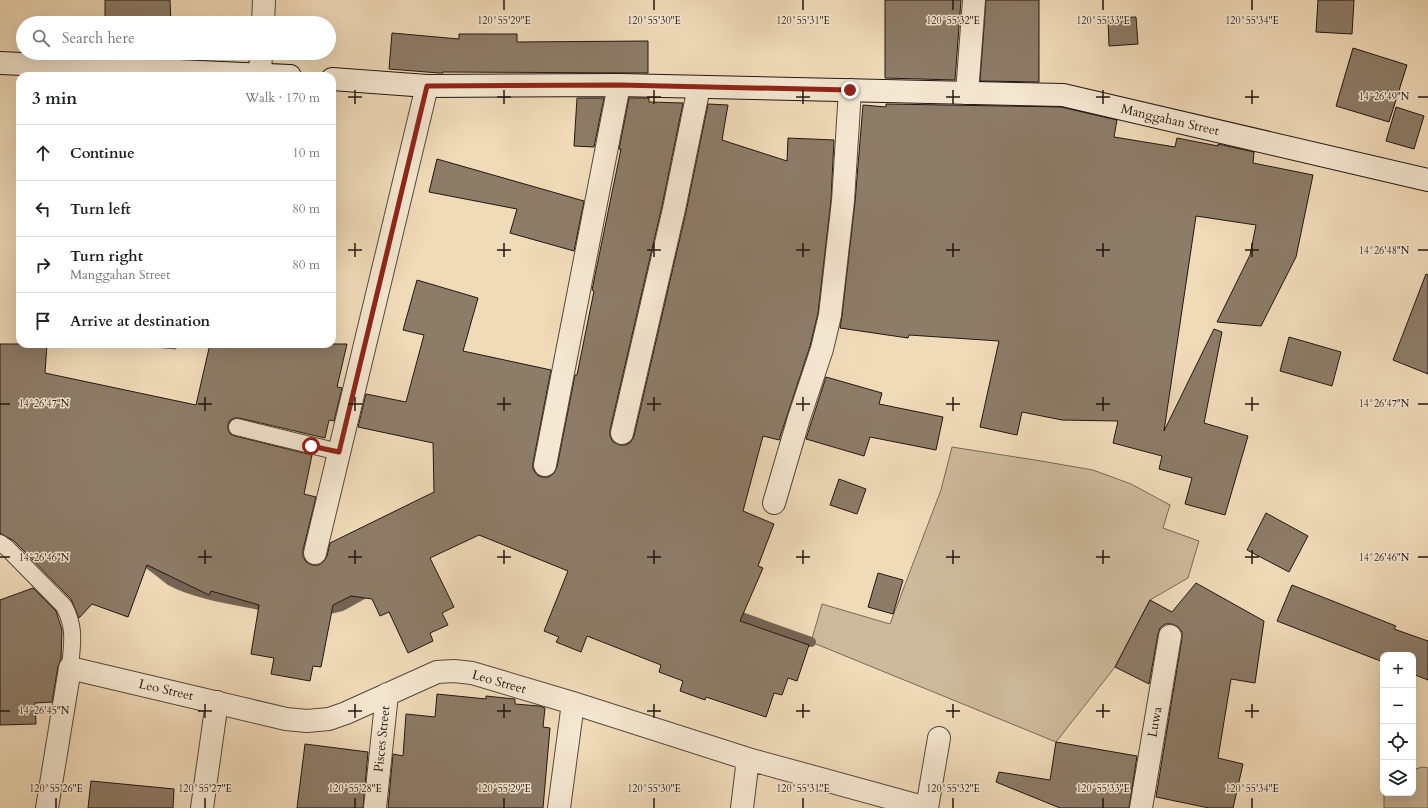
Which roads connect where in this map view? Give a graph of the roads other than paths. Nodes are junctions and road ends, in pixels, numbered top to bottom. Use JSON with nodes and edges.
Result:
{"nodes":[{"id":1,"x":264,"y":0,"type":"edge"},
{"id":2,"x":974,"y":0,"type":"edge"},
{"id":3,"x":263,"y":16,"type":"edge"},
{"id":4,"x":0,"y":63,"type":"edge"},
{"id":5,"x":261,"y":63,"type":"edge"},
{"id":6,"x":281,"y":72,"type":"edge"},
{"id":7,"x":336,"y":79,"type":"edge"},
{"id":8,"x":619,"y":85,"type":"junction"},
{"id":9,"x":427,"y":86,"type":"junction"},
{"id":10,"x":699,"y":87,"type":"junction"},
{"id":11,"x":850,"y":90,"type":"junction"},
{"id":12,"x":967,"y":92,"type":"junction"},
{"id":13,"x":1428,"y":180,"type":"edge"},
{"id":14,"x":237,"y":427,"type":"dead end"},
{"id":15,"x":622,"y":433,"type":"dead end"},
{"id":16,"x":339,"y":452,"type":"junction"},
{"id":17,"x":545,"y":465,"type":"dead end"},
{"id":18,"x":774,"y":503,"type":"dead end"},
{"id":19,"x":0,"y":543,"type":"edge"},
{"id":20,"x":315,"y":553,"type":"dead end"},
{"id":21,"x":1170,"y":636,"type":"dead end"},
{"id":22,"x":70,"y":668,"type":"junction"},
{"id":23,"x":387,"y":694,"type":"junction"},
{"id":24,"x":217,"y":702,"type":"junction"},
{"id":25,"x":573,"y":703,"type":"junction"},
{"id":26,"x":939,"y":738,"type":"dead end"},
{"id":27,"x":748,"y":759,"type":"junction"},
{"id":28,"x":48,"y":808,"type":"edge"},
{"id":29,"x":202,"y":808,"type":"edge"},
{"id":30,"x":375,"y":808,"type":"edge"},
{"id":31,"x":560,"y":808,"type":"edge"},
{"id":32,"x":742,"y":808,"type":"edge"},
{"id":33,"x":927,"y":808,"type":"edge"},
{"id":34,"x":1141,"y":808,"type":"edge"}],
"edges":[{"from":1,"to":3,"type":"street"},
{"from":2,"to":12,"type":"street"},
{"from":4,"to":5,"type":"street"},
{"from":5,"to":6,"type":"street"},
{"from":7,"to":9,"type":"street","name":"Manggahan Street"},
{"from":8,"to":9,"type":"street","name":"Manggahan Street"},
{"from":8,"to":10,"type":"street","name":"Manggahan Street"},
{"from":8,"to":17,"type":"street"},
{"from":9,"to":16,"type":"street"},
{"from":10,"to":11,"type":"street","name":"Manggahan Street"},
{"from":10,"to":15,"type":"street"},
{"from":11,"to":12,"type":"street","name":"Manggahan Street"},
{"from":11,"to":18,"type":"street"},
{"from":12,"to":13,"type":"street","name":"Manggahan Street"},
{"from":14,"to":16,"type":"lane"},
{"from":16,"to":20,"type":"street"},
{"from":19,"to":22,"type":"lane"},
{"from":21,"to":34,"type":"street","name":"Luwa"},
{"from":22,"to":24,"type":"street","name":"Leo Street"},
{"from":22,"to":28,"type":"street"},
{"from":23,"to":24,"type":"street","name":"Leo Street"},
{"from":23,"to":25,"type":"street","name":"Leo Street"},
{"from":23,"to":30,"type":"street","name":"Pisces Street"},
{"from":24,"to":29,"type":"street"},
{"from":25,"to":27,"type":"street","name":"Leo Street"},
{"from":25,"to":31,"type":"street"},
{"from":26,"to":33,"type":"street"},
{"from":27,"to":32,"type":"street"},
{"from":27,"to":33,"type":"street","name":"Leo Street"}]}
